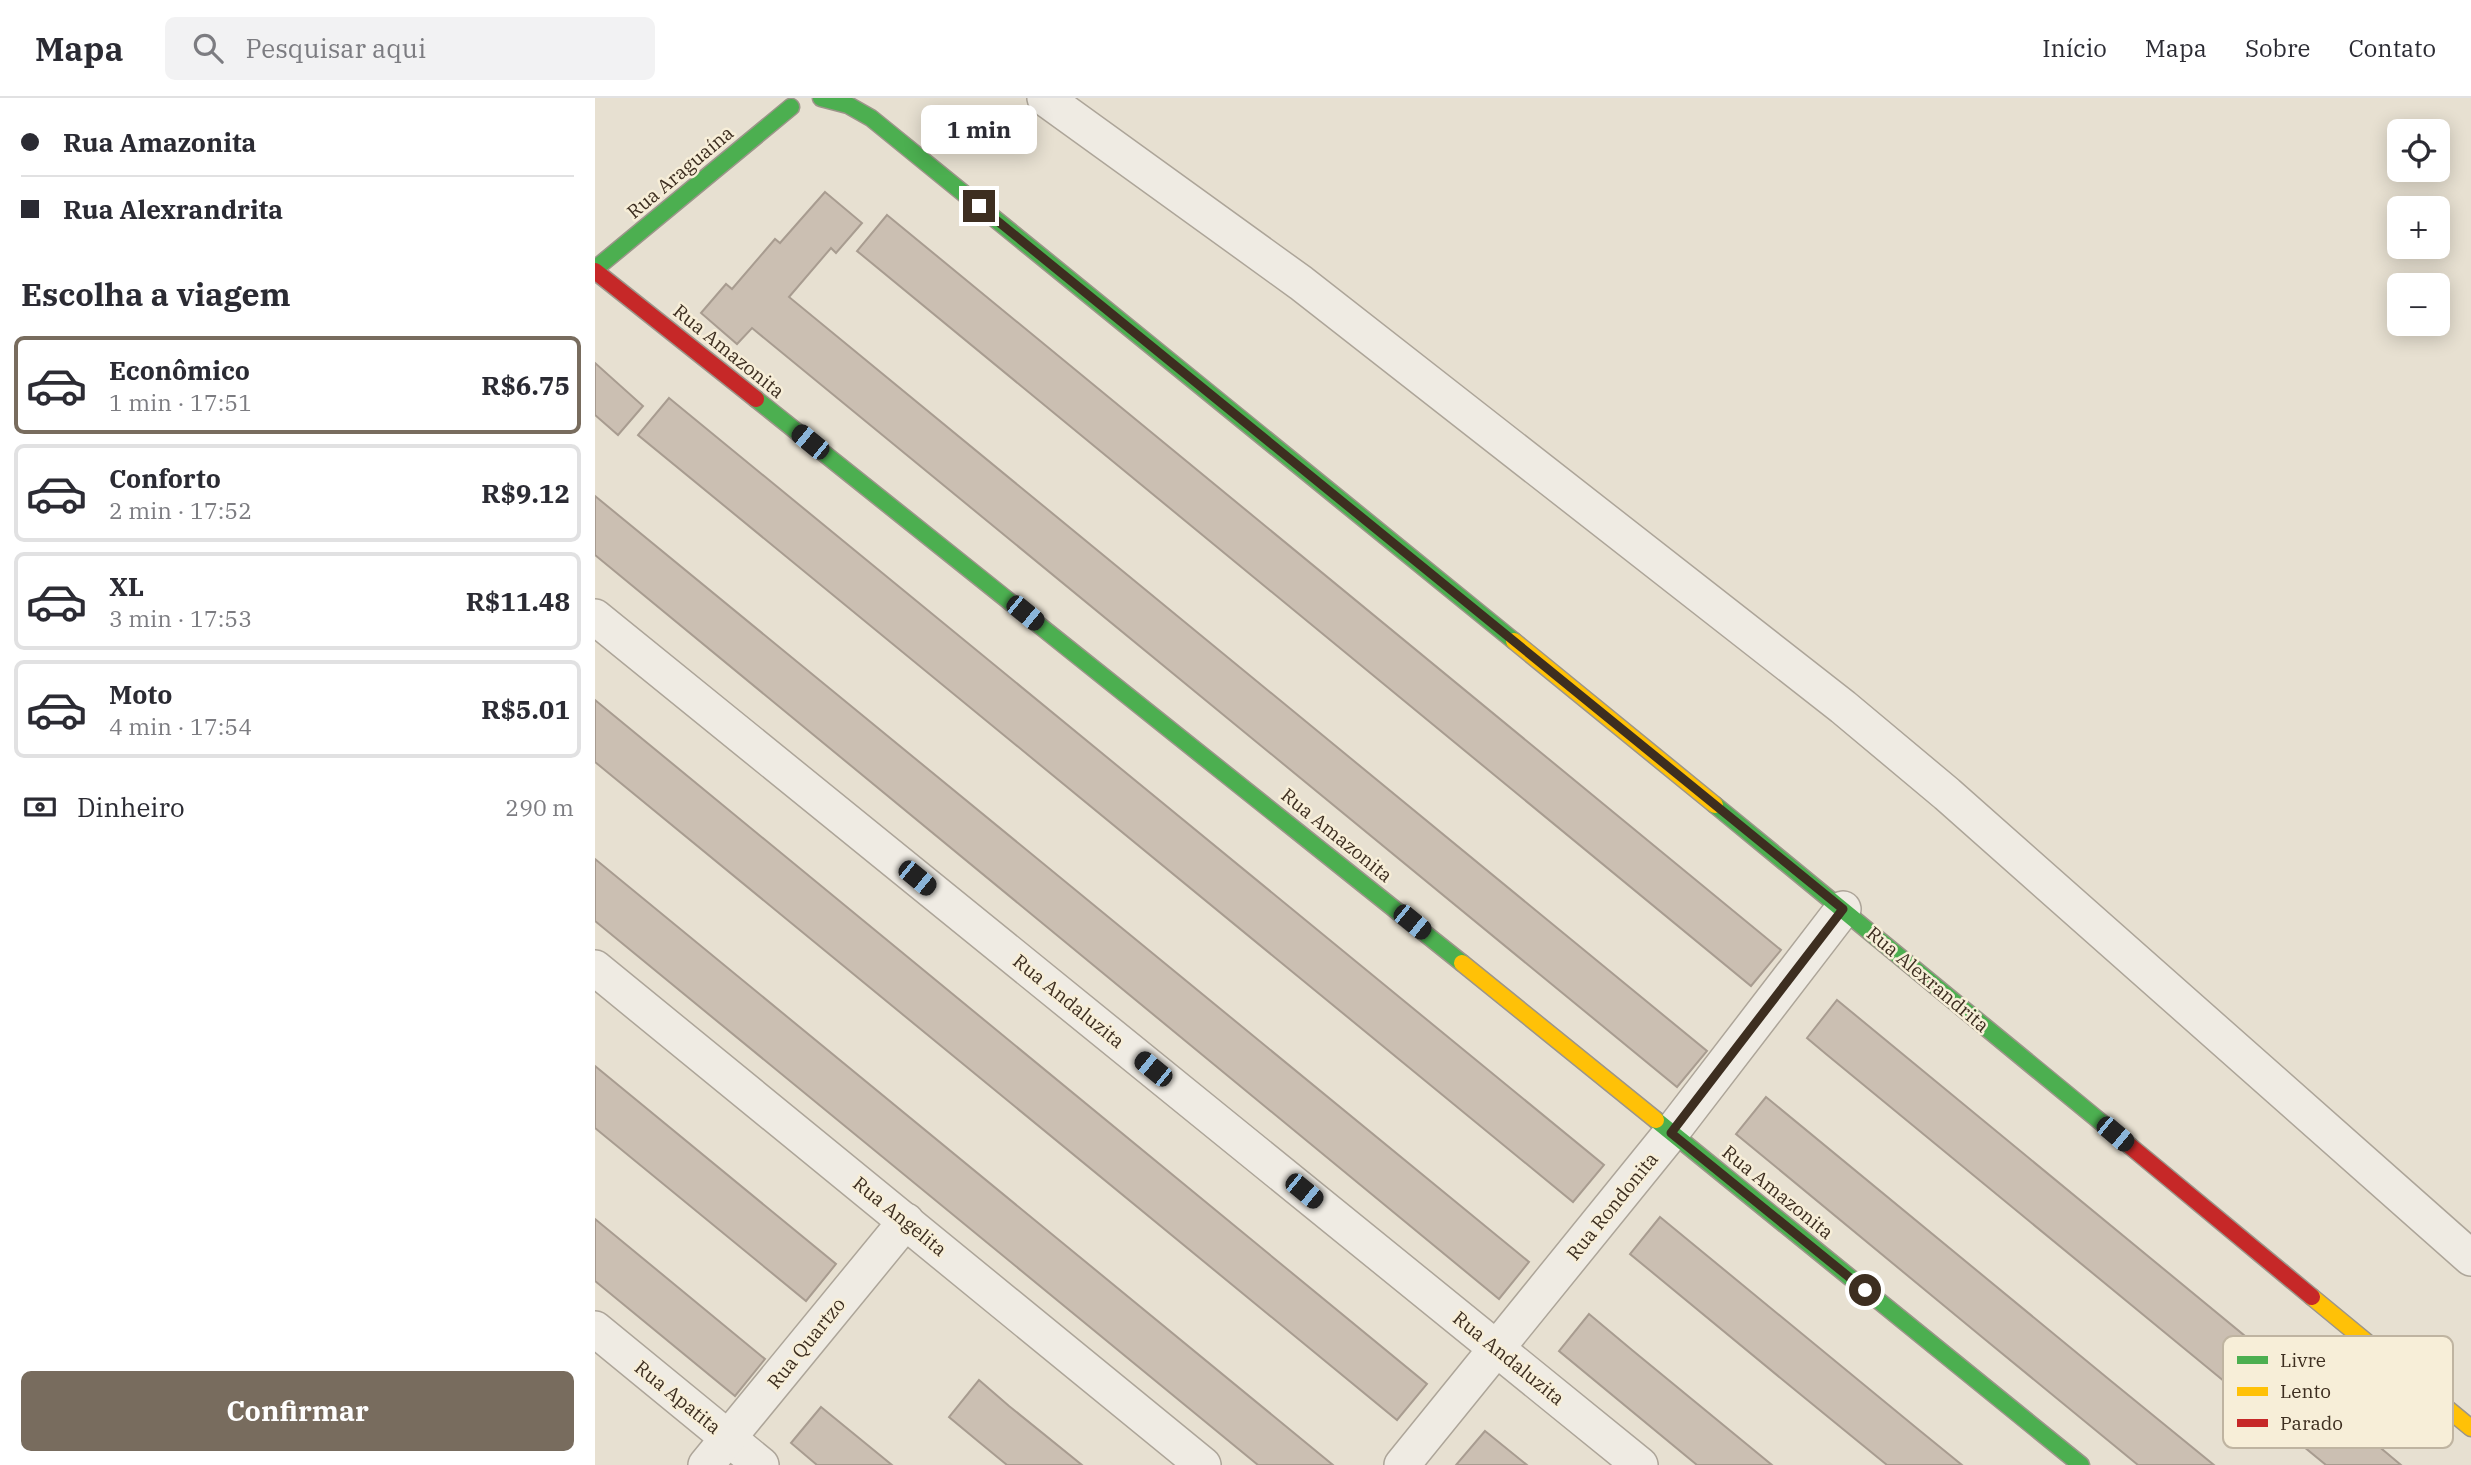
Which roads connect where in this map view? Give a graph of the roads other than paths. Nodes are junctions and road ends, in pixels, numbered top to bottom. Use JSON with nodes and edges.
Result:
{"nodes":[{"id":1,"x":1045,"y":98,"type":"edge"},
{"id":2,"x":809,"y":101,"type":"edge"},
{"id":3,"x":595,"y":270,"type":"edge"},
{"id":4,"x":595,"y":617,"type":"edge"},
{"id":5,"x":1843,"y":909,"type":"junction"},
{"id":6,"x":595,"y":968,"type":"edge"},
{"id":7,"x":1671,"y":1133,"type":"junction"},
{"id":8,"x":906,"y":1222,"type":"junction"},
{"id":9,"x":2471,"y":1258,"type":"edge"},
{"id":10,"x":595,"y":1329,"type":"edge"},
{"id":11,"x":2360,"y":1336,"type":"edge"},
{"id":12,"x":1497,"y":1348,"type":"junction"},
{"id":13,"x":2453,"y":1413,"type":"edge"},
{"id":14,"x":2471,"y":1428,"type":"edge"},
{"id":15,"x":728,"y":1438,"type":"junction"},
{"id":16,"x":706,"y":1465,"type":"edge"},
{"id":17,"x":761,"y":1465,"type":"edge"},
{"id":18,"x":1203,"y":1465,"type":"edge"},
{"id":19,"x":1402,"y":1465,"type":"edge"},
{"id":20,"x":1640,"y":1465,"type":"edge"},
{"id":21,"x":2081,"y":1465,"type":"edge"}],
"edges":[{"from":1,"to":9,"type":"street"},
{"from":2,"to":3,"type":"street","name":"Rua Araguaína"},
{"from":2,"to":5,"type":"street","name":"Rua Alexrandrita"},
{"from":3,"to":7,"type":"street","name":"Rua Amazonita"},
{"from":4,"to":12,"type":"street","name":"Rua Andaluzita"},
{"from":5,"to":7,"type":"street","name":"Rua Rondonita"},
{"from":5,"to":11,"type":"street","name":"Rua Alexrandrita"},
{"from":6,"to":8,"type":"street","name":"Rua Angelita"},
{"from":7,"to":12,"type":"street","name":"Rua Rondonita"},
{"from":7,"to":21,"type":"street","name":"Rua Amazonita"},
{"from":8,"to":15,"type":"street","name":"Rua Quartzo"},
{"from":8,"to":18,"type":"street","name":"Rua Angelita"},
{"from":10,"to":15,"type":"street","name":"Rua Apatita"},
{"from":12,"to":19,"type":"street","name":"Rua Rondonita"},
{"from":12,"to":20,"type":"street","name":"Rua Andaluzita"},
{"from":13,"to":14,"type":"street","name":"Rua Alexrandrita"},
{"from":15,"to":16,"type":"street","name":"Rua Quartzo"},
{"from":15,"to":17,"type":"street","name":"Rua Apatita"}]}
